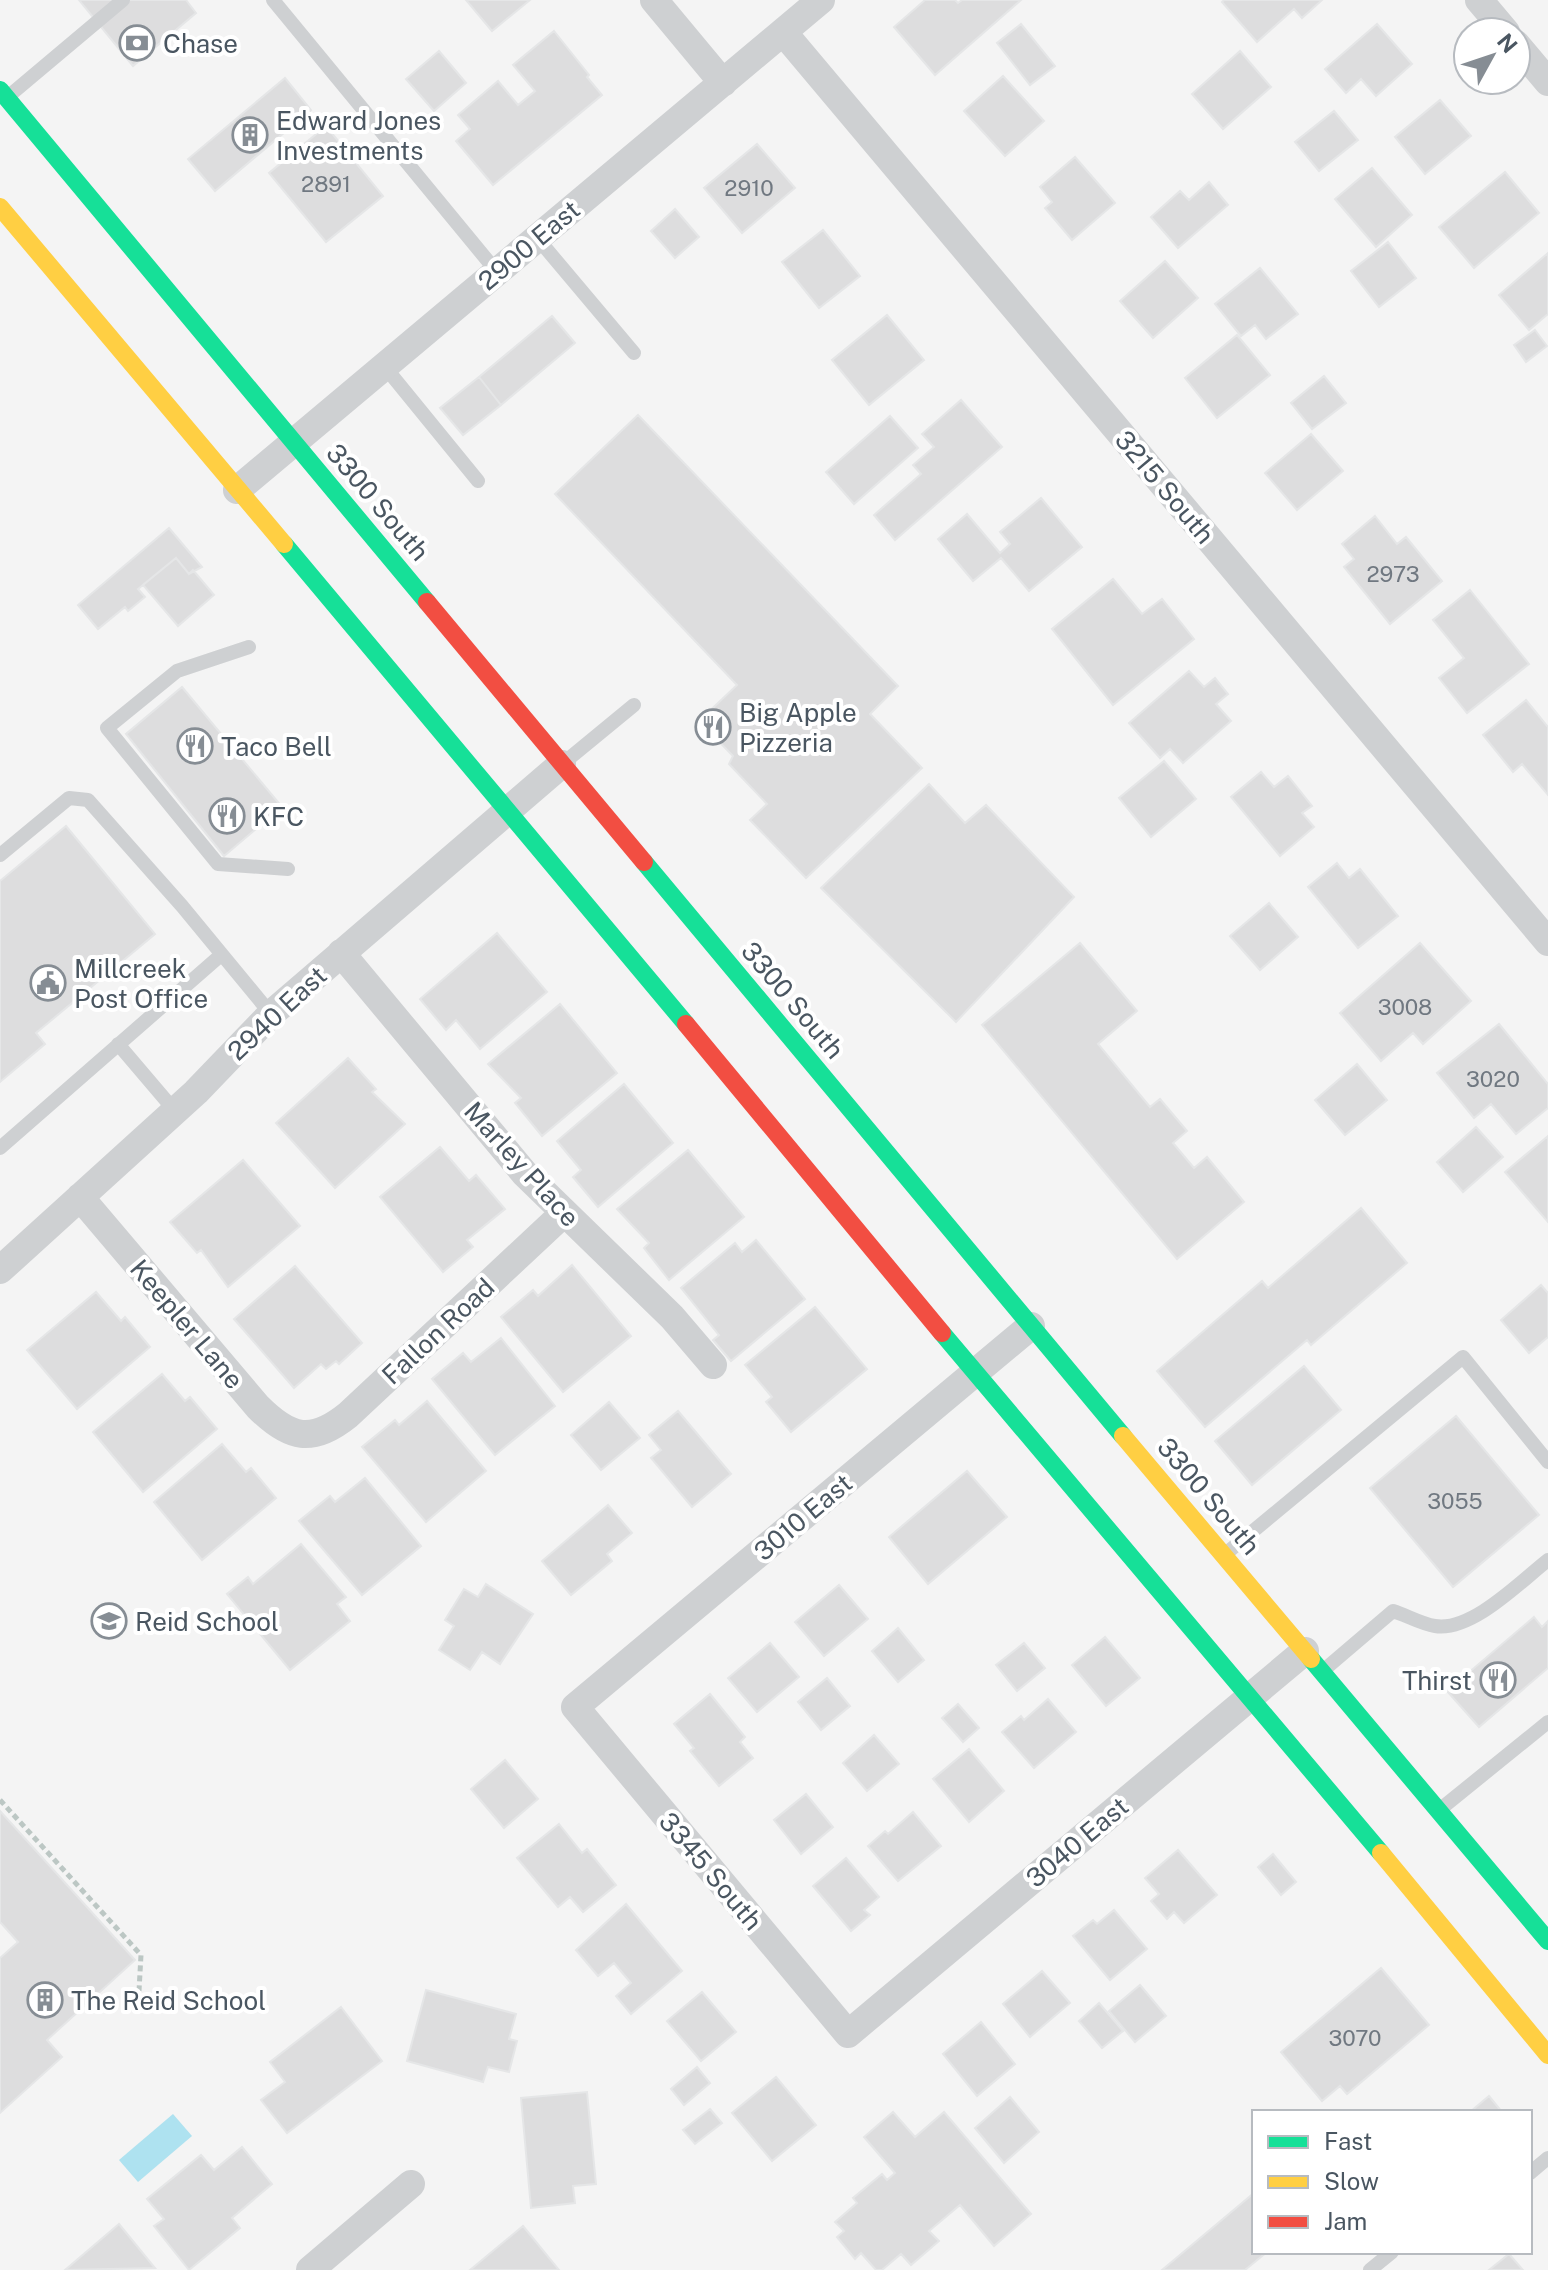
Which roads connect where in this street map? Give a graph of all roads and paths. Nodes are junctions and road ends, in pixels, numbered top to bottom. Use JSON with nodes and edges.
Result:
{"nodes":[{"id":1,"x":123,"y":0,"type":"edge"},
{"id":2,"x":273,"y":0,"type":"edge"},
{"id":3,"x":654,"y":0,"type":"edge"},
{"id":4,"x":821,"y":0,"type":"edge"},
{"id":5,"x":1479,"y":0,"type":"edge"},
{"id":6,"x":1492,"y":16,"type":"edge"},
{"id":7,"x":783,"y":32,"type":"junction"},
{"id":8,"x":1532,"y":63,"type":"edge"},
{"id":9,"x":1548,"y":82,"type":"edge"},
{"id":10,"x":723,"y":83,"type":"junction"},
{"id":11,"x":3,"y":94,"type":"edge"},
{"id":12,"x":0,"y":207,"type":"edge"},
{"id":13,"x":538,"y":239,"type":"junction"},
{"id":14,"x":497,"y":272,"type":"junction"},
{"id":15,"x":634,"y":353,"type":"dead end"},
{"id":16,"x":385,"y":367,"type":"junction"},
{"id":17,"x":295,"y":442,"type":"junction"},
{"id":18,"x":478,"y":481,"type":"dead end"},
{"id":19,"x":237,"y":490,"type":"junction"},
{"id":20,"x":249,"y":647,"type":"dead end"},
{"id":21,"x":634,"y":705,"type":"dead end"},
{"id":22,"x":562,"y":764,"type":"junction"},
{"id":23,"x":507,"y":809,"type":"junction"},
{"id":24,"x":0,"y":855,"type":"edge"},
{"id":25,"x":288,"y":869,"type":"dead end"},
{"id":26,"x":1548,"y":942,"type":"edge"},
{"id":27,"x":341,"y":953,"type":"junction"},
{"id":28,"x":221,"y":955,"type":"junction"},
{"id":29,"x":271,"y":1014,"type":"junction"},
{"id":30,"x":118,"y":1044,"type":"junction"},
{"id":31,"x":175,"y":1111,"type":"junction"},
{"id":32,"x":0,"y":1148,"type":"edge"},
{"id":33,"x":80,"y":1197,"type":"junction"},
{"id":34,"x":564,"y":1213,"type":"junction"},
{"id":35,"x":0,"y":1270,"type":"edge"},
{"id":36,"x":1031,"y":1326,"type":"junction"},
{"id":37,"x":713,"y":1365,"type":"dead end"},
{"id":38,"x":975,"y":1373,"type":"junction"},
{"id":39,"x":305,"y":1436,"type":"joint"},
{"id":40,"x":1548,"y":1462,"type":"edge"},
{"id":41,"x":1225,"y":1555,"type":"junction"},
{"id":42,"x":1548,"y":1560,"type":"edge"},
{"id":43,"x":1314,"y":1661,"type":"junction"},
{"id":44,"x":1251,"y":1697,"type":"junction"},
{"id":45,"x":575,"y":1707,"type":"joint"},
{"id":46,"x":1548,"y":1722,"type":"edge"},
{"id":47,"x":0,"y":1800,"type":"edge"},
{"id":48,"x":1440,"y":1810,"type":"junction"},
{"id":49,"x":1548,"y":1941,"type":"edge"},
{"id":50,"x":139,"y":1991,"type":"dead end"},
{"id":51,"x":848,"y":2034,"type":"joint"},
{"id":52,"x":1548,"y":2055,"type":"edge"},
{"id":53,"x":1548,"y":2158,"type":"edge"},
{"id":54,"x":1532,"y":2171,"type":"edge"},
{"id":55,"x":411,"y":2184,"type":"dead end"},
{"id":56,"x":1390,"y":2254,"type":"edge"},
{"id":57,"x":310,"y":2270,"type":"edge"},
{"id":58,"x":1370,"y":2270,"type":"edge"}],
"edges":[{"from":1,"to":11,"type":"lane"},
{"from":2,"to":14,"type":"lane"},
{"from":3,"to":10,"type":"street"},
{"from":4,"to":7,"type":"street","name":"2900 East"},
{"from":5,"to":6,"type":"street"},
{"from":7,"to":10,"type":"street","name":"2900 East"},
{"from":7,"to":26,"type":"street","name":"3215 South"},
{"from":8,"to":9,"type":"street"},
{"from":10,"to":13,"type":"street","name":"2900 East"},
{"from":11,"to":17,"type":"main road","name":"3300 South"},
{"from":12,"to":19,"type":"main road"},
{"from":13,"to":14,"type":"street","name":"2900 East"},
{"from":13,"to":15,"type":"lane"},
{"from":14,"to":16,"type":"street","name":"2900 East"},
{"from":16,"to":17,"type":"street","name":"2900 East"},
{"from":16,"to":18,"type":"lane"},
{"from":17,"to":19,"type":"street","name":"2900 East"},
{"from":17,"to":22,"type":"main road","name":"3300 South"},
{"from":19,"to":23,"type":"main road"},
{"from":20,"to":25,"type":"lane"},
{"from":21,"to":22,"type":"lane"},
{"from":22,"to":23,"type":"street","name":"2940 East"},
{"from":22,"to":36,"type":"main road","name":"3300 South"},
{"from":23,"to":27,"type":"street","name":"2940 East"},
{"from":23,"to":38,"type":"main road"},
{"from":24,"to":28,"type":"lane"},
{"from":27,"to":29,"type":"street","name":"2940 East"},
{"from":27,"to":34,"type":"street","name":"Marley Place"},
{"from":28,"to":29,"type":"lane"},
{"from":28,"to":30,"type":"lane"},
{"from":29,"to":31,"type":"street","name":"2940 East"},
{"from":30,"to":31,"type":"lane"},
{"from":30,"to":32,"type":"lane"},
{"from":31,"to":33,"type":"street","name":"2940 East"},
{"from":33,"to":35,"type":"street","name":"2940 East"},
{"from":33,"to":39,"type":"street","name":"Keepler Lane"},
{"from":34,"to":37,"type":"street","name":"Marley Place"},
{"from":34,"to":39,"type":"street","name":"Fallon Road"},
{"from":36,"to":38,"type":"street","name":"3010 East"},
{"from":36,"to":41,"type":"main road","name":"3300 South"},
{"from":38,"to":44,"type":"main road"},
{"from":38,"to":45,"type":"street","name":"3010 East"},
{"from":40,"to":41,"type":"lane"},
{"from":41,"to":43,"type":"main road","name":"3300 South"},
{"from":42,"to":43,"type":"lane"},
{"from":43,"to":44,"type":"street","name":"3040 East"},
{"from":43,"to":48,"type":"main road","name":"3300 South"},
{"from":44,"to":51,"type":"street","name":"3040 East"},
{"from":44,"to":52,"type":"main road"},
{"from":45,"to":51,"type":"street","name":"3345 South"},
{"from":46,"to":48,"type":"lane"},
{"from":47,"to":50,"type":"path"},
{"from":48,"to":49,"type":"main road","name":"3300 South"},
{"from":53,"to":54,"type":"lane"},
{"from":55,"to":57,"type":"street"},
{"from":56,"to":58,"type":"lane"}]}
